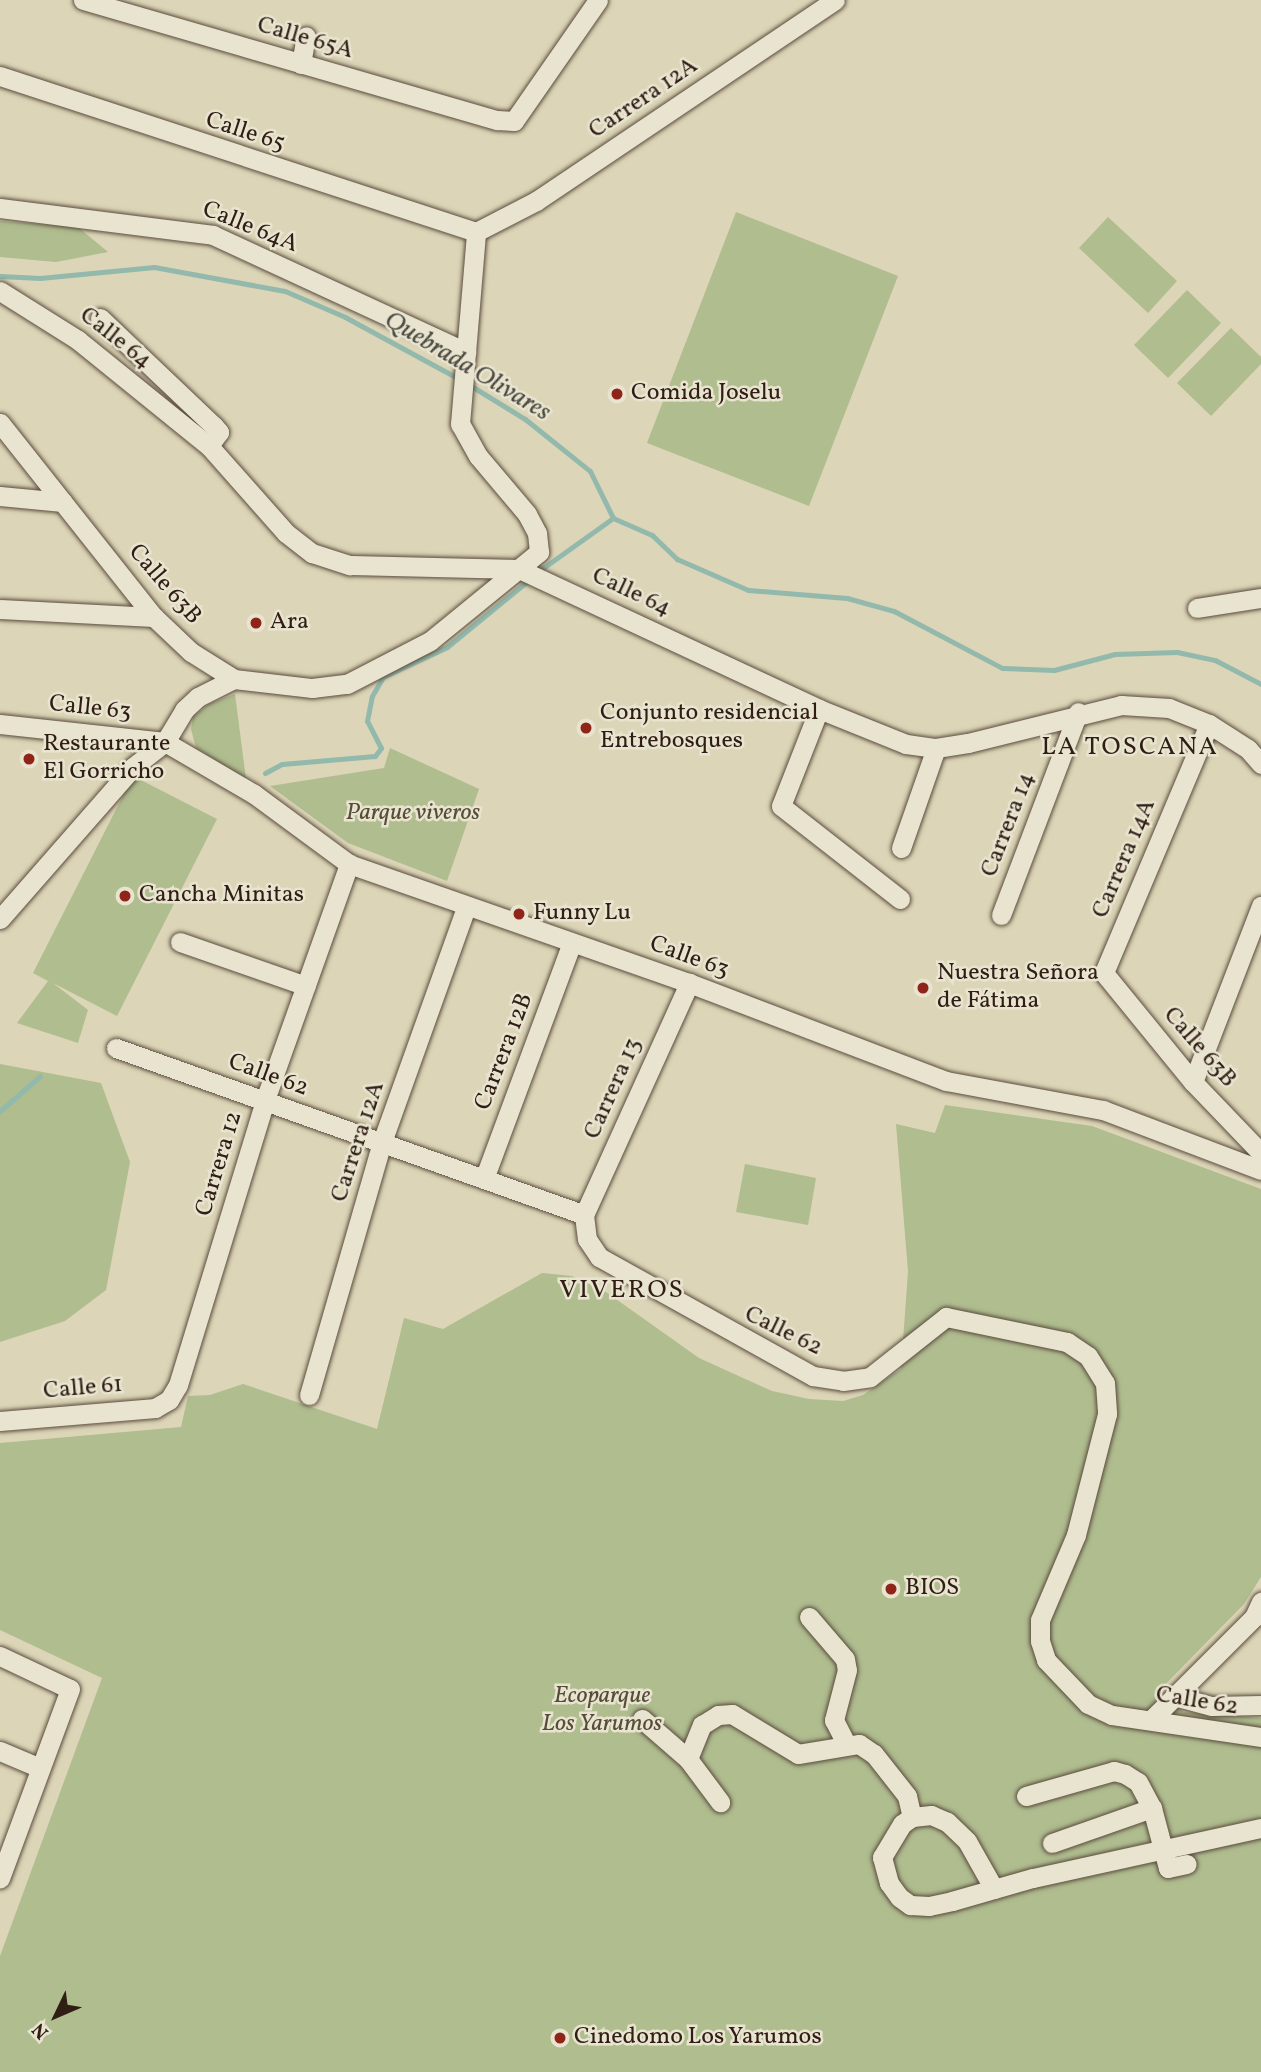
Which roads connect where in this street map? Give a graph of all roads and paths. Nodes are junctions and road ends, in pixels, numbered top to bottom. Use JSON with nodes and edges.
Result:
{"nodes":[{"id":1,"x":83,"y":0,"type":"edge"},
{"id":2,"x":598,"y":0,"type":"edge"},
{"id":3,"x":835,"y":0,"type":"edge"},
{"id":4,"x":306,"y":36,"type":"dead end"},
{"id":5,"x":301,"y":64,"type":"junction"},
{"id":6,"x":0,"y":76,"type":"edge"},
{"id":7,"x":0,"y":208,"type":"edge"},
{"id":8,"x":476,"y":232,"type":"junction"},
{"id":9,"x":0,"y":291,"type":"edge"},
{"id":10,"x":100,"y":318,"type":"dead end"},
{"id":11,"x":465,"y":361,"type":"junction"},
{"id":12,"x":0,"y":423,"type":"edge"},
{"id":13,"x":209,"y":446,"type":"junction"},
{"id":14,"x":0,"y":496,"type":"edge"},
{"id":15,"x":63,"y":502,"type":"junction"},
{"id":16,"x":519,"y":569,"type":"junction"},
{"id":17,"x":1261,"y":598,"type":"edge"},
{"id":18,"x":0,"y":608,"type":"edge"},
{"id":19,"x":1197,"y":608,"type":"dead end"},
{"id":20,"x":153,"y":617,"type":"junction"},
{"id":21,"x":234,"y":679,"type":"junction"},
{"id":22,"x":819,"y":709,"type":"junction"},
{"id":23,"x":1078,"y":712,"type":"junction"},
{"id":24,"x":0,"y":724,"type":"edge"},
{"id":25,"x":1209,"y":724,"type":"junction"},
{"id":26,"x":165,"y":742,"type":"junction"},
{"id":27,"x":936,"y":748,"type":"junction"},
{"id":28,"x":1261,"y":764,"type":"edge"},
{"id":29,"x":901,"y":848,"type":"dead end"},
{"id":30,"x":349,"y":864,"type":"junction"},
{"id":31,"x":900,"y":899,"type":"dead end"},
{"id":32,"x":1261,"y":906,"type":"edge"},
{"id":33,"x":467,"y":908,"type":"junction"},
{"id":34,"x":1000,"y":915,"type":"dead end"},
{"id":35,"x":0,"y":919,"type":"edge"},
{"id":36,"x":180,"y":942,"type":"dead end"},
{"id":37,"x":572,"y":943,"type":"junction"},
{"id":38,"x":1104,"y":974,"type":"joint"},
{"id":39,"x":689,"y":983,"type":"junction"},
{"id":40,"x":306,"y":986,"type":"junction"},
{"id":41,"x":116,"y":1048,"type":"dead end"},
{"id":42,"x":1194,"y":1082,"type":"junction"},
{"id":43,"x":265,"y":1100,"type":"junction"},
{"id":44,"x":382,"y":1142,"type":"junction"},
{"id":45,"x":1261,"y":1153,"type":"edge"},
{"id":46,"x":1261,"y":1170,"type":"edge"},
{"id":47,"x":484,"y":1179,"type":"junction"},
{"id":48,"x":584,"y":1215,"type":"junction"},
{"id":49,"x":309,"y":1395,"type":"dead end"},
{"id":50,"x":169,"y":1400,"type":"joint"},
{"id":51,"x":0,"y":1421,"type":"edge"},
{"id":52,"x":1259,"y":1612,"type":"edge"},
{"id":53,"x":809,"y":1617,"type":"dead end"},
{"id":54,"x":0,"y":1656,"type":"edge"},
{"id":55,"x":1174,"y":1696,"type":"junction"},
{"id":56,"x":1261,"y":1705,"type":"edge"},
{"id":57,"x":642,"y":1718,"type":"dead end"},
{"id":58,"x":1152,"y":1719,"type":"junction"},
{"id":59,"x":1261,"y":1737,"type":"edge"},
{"id":60,"x":847,"y":1745,"type":"junction"},
{"id":61,"x":0,"y":1751,"type":"edge"},
{"id":62,"x":688,"y":1759,"type":"junction"},
{"id":63,"x":40,"y":1768,"type":"junction"},
{"id":64,"x":1026,"y":1796,"type":"dead end"},
{"id":65,"x":720,"y":1802,"type":"dead end"},
{"id":66,"x":1152,"y":1808,"type":"junction"},
{"id":67,"x":912,"y":1818,"type":"junction"},
{"id":68,"x":1261,"y":1828,"type":"edge"},
{"id":69,"x":1052,"y":1843,"type":"dead end"},
{"id":70,"x":5,"y":1849,"type":"edge"},
{"id":71,"x":1165,"y":1849,"type":"junction"},
{"id":72,"x":1187,"y":1864,"type":"dead end"},
{"id":73,"x":0,"y":1878,"type":"edge"},
{"id":74,"x":994,"y":1889,"type":"junction"}],
"edges":[{"from":1,"to":5,"type":"street","name":"Calle 65A"},
{"from":2,"to":5,"type":"street","name":"Calle 65A"},
{"from":3,"to":8,"type":"street","name":"Carrera 12A"},
{"from":4,"to":5,"type":"street"},
{"from":6,"to":8,"type":"street","name":"Calle 65"},
{"from":7,"to":11,"type":"street","name":"Calle 64A"},
{"from":8,"to":11,"type":"street"},
{"from":9,"to":13,"type":"street","name":"Calle 64"},
{"from":10,"to":13,"type":"street"},
{"from":11,"to":16,"type":"street"},
{"from":12,"to":15,"type":"street","name":"Calle 63B"},
{"from":13,"to":16,"type":"street","name":"Calle 64"},
{"from":14,"to":15,"type":"street"},
{"from":15,"to":20,"type":"street","name":"Calle 63B"},
{"from":16,"to":21,"type":"street","name":"Calle 63B"},
{"from":16,"to":22,"type":"street","name":"Calle 64"},
{"from":17,"to":19,"type":"street"},
{"from":18,"to":20,"type":"street"},
{"from":20,"to":21,"type":"street","name":"Calle 63B"},
{"from":21,"to":26,"type":"street"},
{"from":22,"to":27,"type":"street","name":"Calle 64"},
{"from":22,"to":31,"type":"street"},
{"from":23,"to":25,"type":"street","name":"Calle 64"},
{"from":23,"to":27,"type":"street","name":"Calle 64"},
{"from":23,"to":34,"type":"street","name":"Carrera 14"},
{"from":24,"to":26,"type":"street","name":"Calle 63"},
{"from":25,"to":28,"type":"street","name":"Calle 64"},
{"from":25,"to":38,"type":"street","name":"Carrera 14A"},
{"from":26,"to":30,"type":"street","name":"Calle 63"},
{"from":26,"to":35,"type":"street"},
{"from":27,"to":29,"type":"street"},
{"from":30,"to":33,"type":"street","name":"Calle 63"},
{"from":30,"to":40,"type":"street","name":"Carrera 12"},
{"from":32,"to":42,"type":"street"},
{"from":33,"to":37,"type":"street","name":"Calle 63"},
{"from":33,"to":44,"type":"street","name":"Carrera 12A"},
{"from":36,"to":40,"type":"street"},
{"from":37,"to":39,"type":"street","name":"Calle 63"},
{"from":37,"to":47,"type":"street","name":"Carrera 12B"},
{"from":38,"to":42,"type":"street","name":"Calle 63B"},
{"from":39,"to":46,"type":"street","name":"Calle 63"},
{"from":39,"to":48,"type":"street","name":"Carrera 13"},
{"from":40,"to":43,"type":"street","name":"Carrera 12"},
{"from":41,"to":43,"type":"street","name":"Calle 62"},
{"from":42,"to":45,"type":"street","name":"Calle 63B"},
{"from":43,"to":44,"type":"street","name":"Calle 62"},
{"from":43,"to":50,"type":"street","name":"Carrera 12"},
{"from":44,"to":47,"type":"street","name":"Calle 62"},
{"from":44,"to":49,"type":"street","name":"Carrera 12A"},
{"from":47,"to":48,"type":"street","name":"Calle 62"},
{"from":48,"to":58,"type":"street","name":"Calle 62"},
{"from":50,"to":51,"type":"street","name":"Calle 61"},
{"from":52,"to":55,"type":"street"},
{"from":53,"to":60,"type":"street"},
{"from":54,"to":63,"type":"street"},
{"from":55,"to":56,"type":"street"},
{"from":55,"to":58,"type":"street"},
{"from":57,"to":62,"type":"street"},
{"from":58,"to":59,"type":"street","name":"Calle 62"},
{"from":60,"to":62,"type":"street"},
{"from":60,"to":67,"type":"street"},
{"from":61,"to":63,"type":"street"},
{"from":62,"to":65,"type":"street"},
{"from":63,"to":70,"type":"street"},
{"from":64,"to":66,"type":"street"},
{"from":66,"to":69,"type":"street"},
{"from":66,"to":71,"type":"street"},
{"from":67,"to":74,"type":"street"},
{"from":67,"to":74,"type":"street"},
{"from":68,"to":71,"type":"street"},
{"from":70,"to":73,"type":"street"},
{"from":71,"to":72,"type":"street"},
{"from":71,"to":74,"type":"street"}]}
